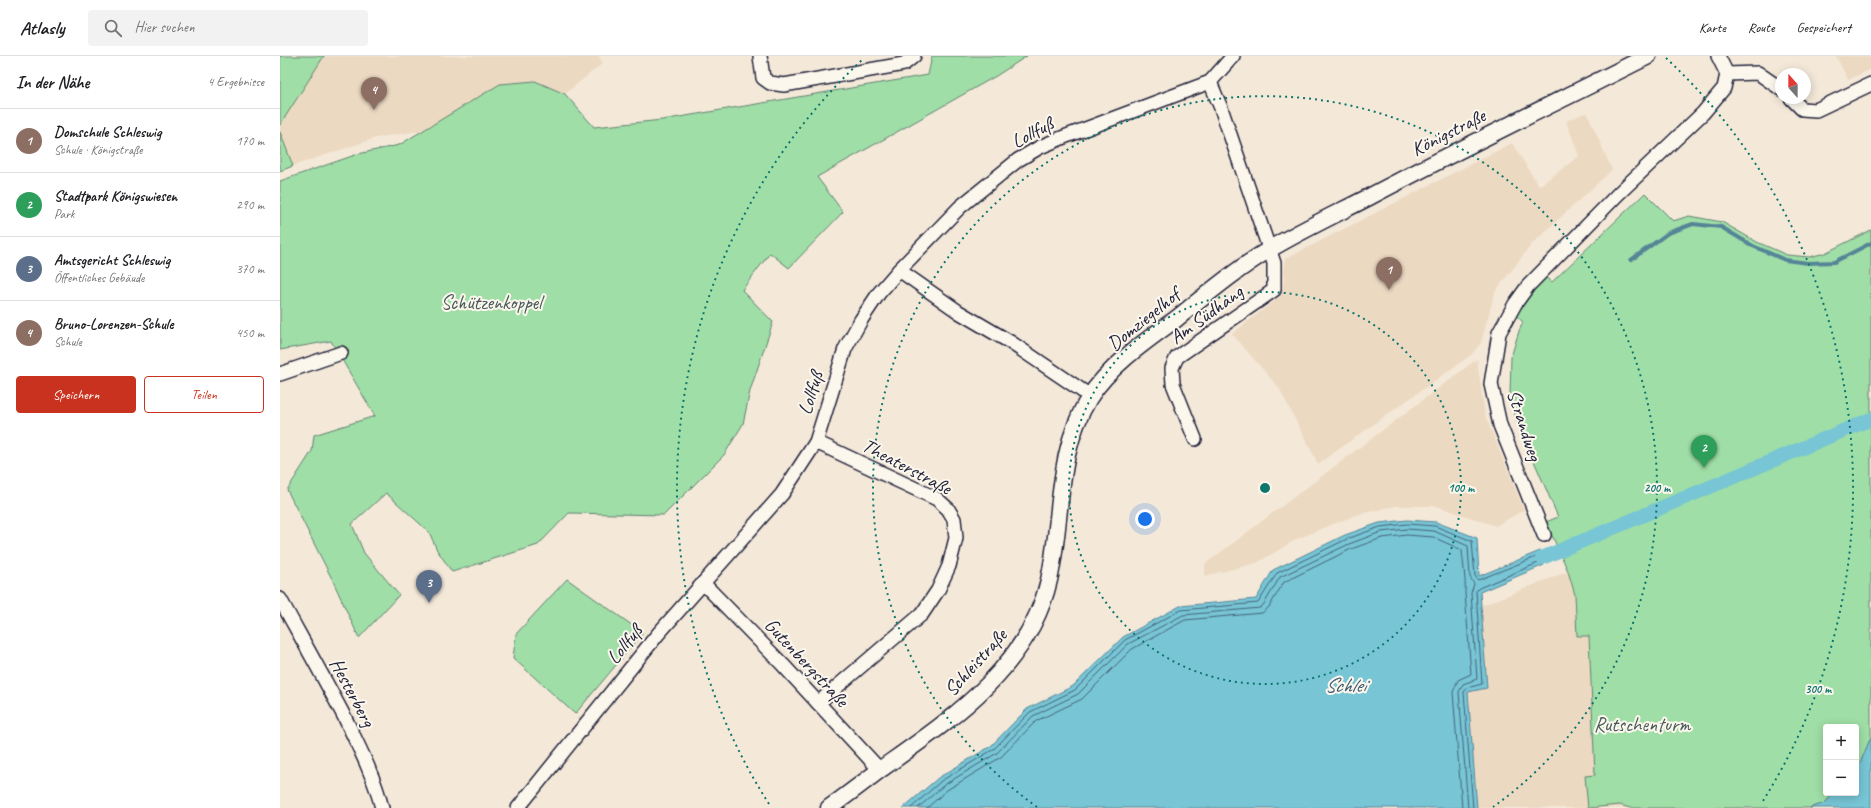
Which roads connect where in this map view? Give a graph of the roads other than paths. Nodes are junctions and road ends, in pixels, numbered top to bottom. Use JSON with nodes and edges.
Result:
{"nodes":[{"id":1,"x":760,"y":56,"type":"edge"},
{"id":2,"x":914,"y":56,"type":"edge"},
{"id":3,"x":1233,"y":56,"type":"edge"},
{"id":4,"x":1648,"y":56,"type":"edge"},
{"id":5,"x":1718,"y":56,"type":"edge"},
{"id":6,"x":1727,"y":74,"type":"junction"},
{"id":7,"x":1210,"y":82,"type":"junction"},
{"id":8,"x":1871,"y":84,"type":"edge"},
{"id":9,"x":1775,"y":85,"type":"edge"},
{"id":10,"x":1797,"y":104,"type":"edge"},
{"id":11,"x":1269,"y":249,"type":"junction"},
{"id":12,"x":899,"y":270,"type":"junction"},
{"id":13,"x":341,"y":353,"type":"dead end"},
{"id":14,"x":280,"y":374,"type":"edge"},
{"id":15,"x":1090,"y":396,"type":"junction"},
{"id":16,"x":1195,"y":439,"type":"dead end"},
{"id":17,"x":816,"y":442,"type":"junction"},
{"id":18,"x":1544,"y":535,"type":"dead end"},
{"id":19,"x":703,"y":583,"type":"junction"},
{"id":20,"x":280,"y":599,"type":"edge"},
{"id":21,"x":818,"y":703,"type":"junction"},
{"id":22,"x":880,"y":770,"type":"junction"},
{"id":23,"x":382,"y":808,"type":"edge"},
{"id":24,"x":518,"y":808,"type":"edge"},
{"id":25,"x":830,"y":808,"type":"edge"}],
"edges":[{"from":1,"to":2,"type":"street"},
{"from":3,"to":7,"type":"street"},
{"from":4,"to":11,"type":"street","name":"Königstraße"},
{"from":5,"to":6,"type":"street"},
{"from":6,"to":9,"type":"street"},
{"from":6,"to":18,"type":"street","name":"Strandweg"},
{"from":7,"to":11,"type":"street"},
{"from":7,"to":12,"type":"street","name":"Lollfuß"},
{"from":8,"to":10,"type":"street"},
{"from":11,"to":15,"type":"street","name":"Domziegelhof"},
{"from":11,"to":16,"type":"street","name":"Am Südhang"},
{"from":12,"to":15,"type":"street"},
{"from":12,"to":17,"type":"street","name":"Lollfuß"},
{"from":13,"to":14,"type":"street"},
{"from":15,"to":22,"type":"street","name":"Schleistraße"},
{"from":17,"to":19,"type":"street","name":"Lollfuß"},
{"from":17,"to":21,"type":"street","name":"Theaterstraße"},
{"from":19,"to":21,"type":"street","name":"Gutenbergstraße"},
{"from":19,"to":24,"type":"street","name":"Lollfuß"},
{"from":20,"to":23,"type":"street","name":"Hesterberg"},
{"from":21,"to":22,"type":"street","name":"Gutenbergstraße"},
{"from":22,"to":25,"type":"street","name":"Schleistraße"}]}
